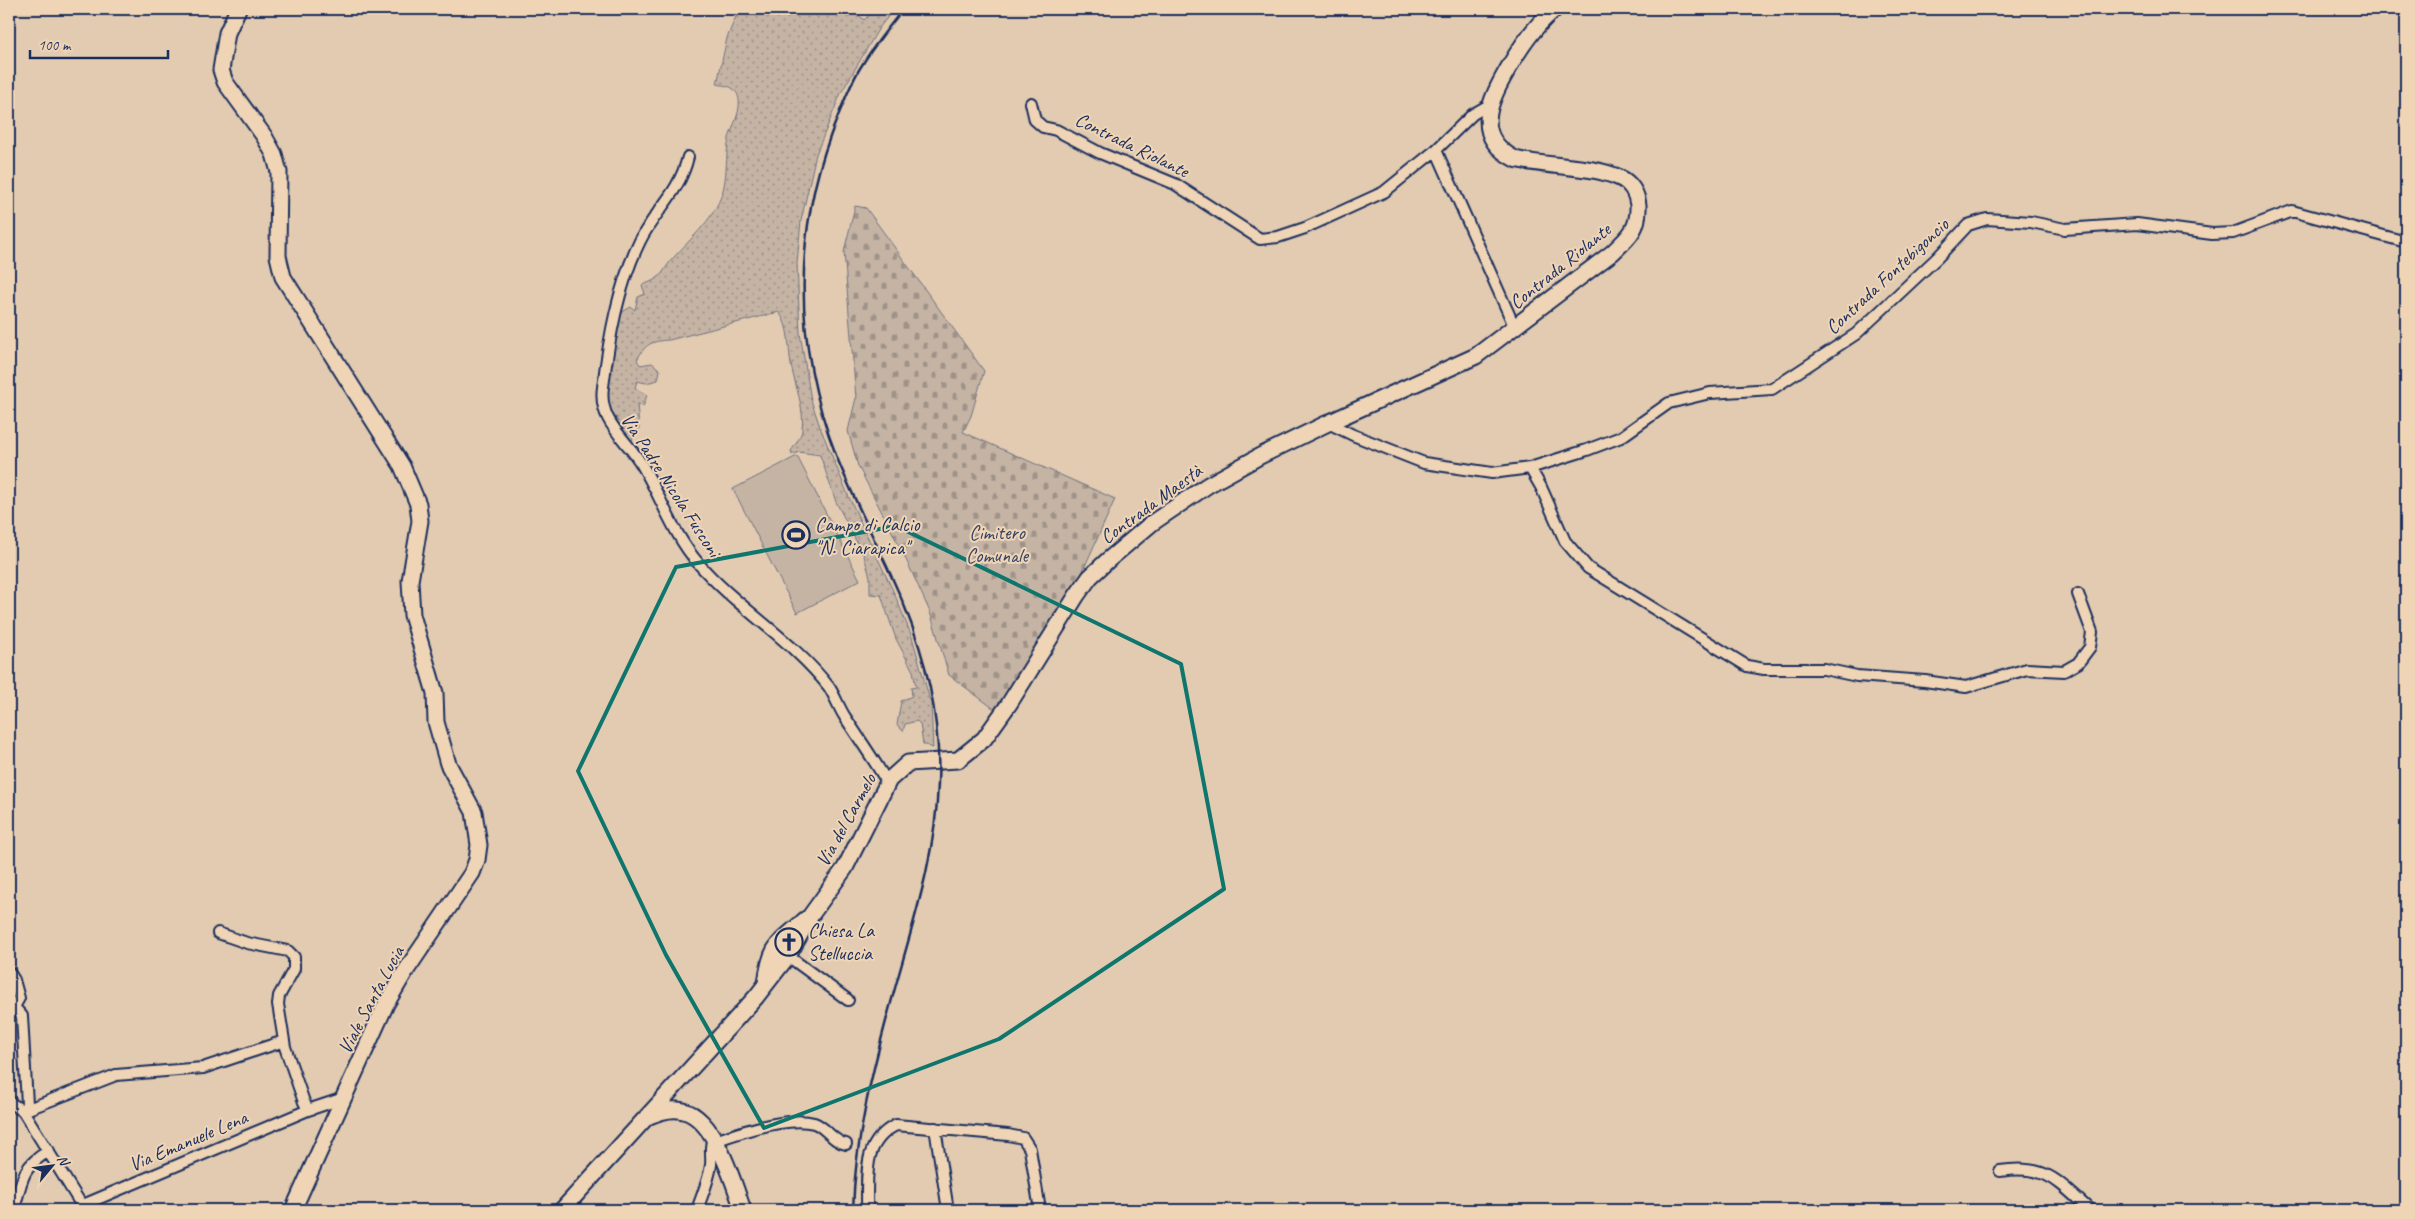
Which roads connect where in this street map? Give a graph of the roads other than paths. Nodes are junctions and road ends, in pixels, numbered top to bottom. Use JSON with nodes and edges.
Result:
{"nodes":[{"id":1,"x":238,"y":9,"type":"edge"},
{"id":2,"x":1555,"y":9,"type":"edge"},
{"id":3,"x":1031,"y":103,"type":"dead end"},
{"id":4,"x":1489,"y":105,"type":"junction"},
{"id":5,"x":1436,"y":150,"type":"junction"},
{"id":6,"x":688,"y":157,"type":"dead end"},
{"id":7,"x":2406,"y":242,"type":"edge"},
{"id":8,"x":1515,"y":328,"type":"junction"},
{"id":9,"x":1454,"y":368,"type":"joint"},
{"id":10,"x":1328,"y":423,"type":"junction"},
{"id":11,"x":1530,"y":468,"type":"junction"},
{"id":12,"x":2078,"y":594,"type":"dead end"},
{"id":13,"x":948,"y":761,"type":"joint"},
{"id":14,"x":889,"y":780,"type":"junction"},
{"id":15,"x":811,"y":915,"type":"junction"},
{"id":16,"x":218,"y":933,"type":"dead end"},
{"id":17,"x":788,"y":956,"type":"junction"},
{"id":18,"x":9,"y":972,"type":"edge"},
{"id":19,"x":766,"y":984,"type":"junction"},
{"id":20,"x":848,"y":1000,"type":"dead end"},
{"id":21,"x":11,"y":1008,"type":"edge"},
{"id":22,"x":284,"y":1042,"type":"junction"},
{"id":23,"x":675,"y":1085,"type":"junction"},
{"id":24,"x":344,"y":1098,"type":"junction"},
{"id":25,"x":9,"y":1102,"type":"edge"},
{"id":26,"x":308,"y":1110,"type":"junction"},
{"id":27,"x":679,"y":1110,"type":"junction"},
{"id":28,"x":23,"y":1111,"type":"junction"},
{"id":29,"x":646,"y":1117,"type":"junction"},
{"id":30,"x":935,"y":1128,"type":"junction"},
{"id":31,"x":714,"y":1139,"type":"junction"},
{"id":32,"x":846,"y":1144,"type":"dead end"},
{"id":33,"x":48,"y":1151,"type":"junction"},
{"id":34,"x":2000,"y":1171,"type":"dead end"},
{"id":35,"x":16,"y":1202,"type":"dead end"},
{"id":36,"x":84,"y":1208,"type":"edge"},
{"id":37,"x":293,"y":1210,"type":"edge"},
{"id":38,"x":562,"y":1210,"type":"edge"},
{"id":39,"x":697,"y":1210,"type":"edge"},
{"id":40,"x":743,"y":1210,"type":"edge"},
{"id":41,"x":867,"y":1210,"type":"edge"},
{"id":42,"x":948,"y":1210,"type":"edge"},
{"id":43,"x":1040,"y":1210,"type":"edge"},
{"id":44,"x":2090,"y":1210,"type":"edge"}],
"edges":[{"from":1,"to":24,"type":"street","name":"Viale Santa Lucia"},
{"from":2,"to":4,"type":"street","name":"Contrada Riolante"},
{"from":3,"to":5,"type":"street","name":"Contrada Riolante"},
{"from":4,"to":5,"type":"street","name":"Contrada Riolante"},
{"from":4,"to":8,"type":"street","name":"Contrada Riolante"},
{"from":5,"to":8,"type":"street","name":"Contrada Riolante"},
{"from":6,"to":14,"type":"street","name":"Via Padre Nicola Fusconi"},
{"from":7,"to":11,"type":"street","name":"Contrada Fontebigoncio"},
{"from":8,"to":9,"type":"street","name":"Contrada Riolante"},
{"from":9,"to":10,"type":"street","name":"Contrada Maestà"},
{"from":10,"to":11,"type":"street","name":"Contrada Fontebigoncio"},
{"from":10,"to":13,"type":"street","name":"Contrada Maestà"},
{"from":11,"to":12,"type":"street"},
{"from":13,"to":14,"type":"street","name":"Via del Carmelo"},
{"from":14,"to":15,"type":"street","name":"Via del Carmelo"},
{"from":15,"to":17,"type":"street","name":"Via del Carmelo"},
{"from":15,"to":19,"type":"street","name":"Via del Carmelo"},
{"from":16,"to":22,"type":"street"},
{"from":17,"to":19,"type":"street","name":"Via del Carmelo"},
{"from":17,"to":20,"type":"street"},
{"from":18,"to":21,"type":"street"},
{"from":19,"to":23,"type":"street","name":"Via del Carmelo"},
{"from":21,"to":28,"type":"street"},
{"from":22,"to":26,"type":"street"},
{"from":22,"to":28,"type":"street"},
{"from":23,"to":27,"type":"street"},
{"from":23,"to":29,"type":"street","name":"Via del Carmelo"},
{"from":24,"to":26,"type":"street","name":"Via Emanuele Lena"},
{"from":24,"to":37,"type":"street","name":"Viale Santa Lucia"},
{"from":25,"to":28,"type":"street"},
{"from":26,"to":36,"type":"street","name":"Via Emanuele Lena"},
{"from":27,"to":29,"type":"street"},
{"from":27,"to":31,"type":"street"},
{"from":28,"to":33,"type":"street"},
{"from":29,"to":38,"type":"street","name":"Via del Carmelo"},
{"from":30,"to":41,"type":"street"},
{"from":30,"to":42,"type":"street"},
{"from":30,"to":43,"type":"street"},
{"from":31,"to":32,"type":"street"},
{"from":31,"to":39,"type":"street"},
{"from":31,"to":40,"type":"street"},
{"from":33,"to":35,"type":"street"},
{"from":33,"to":36,"type":"street"},
{"from":34,"to":44,"type":"street"}]}
